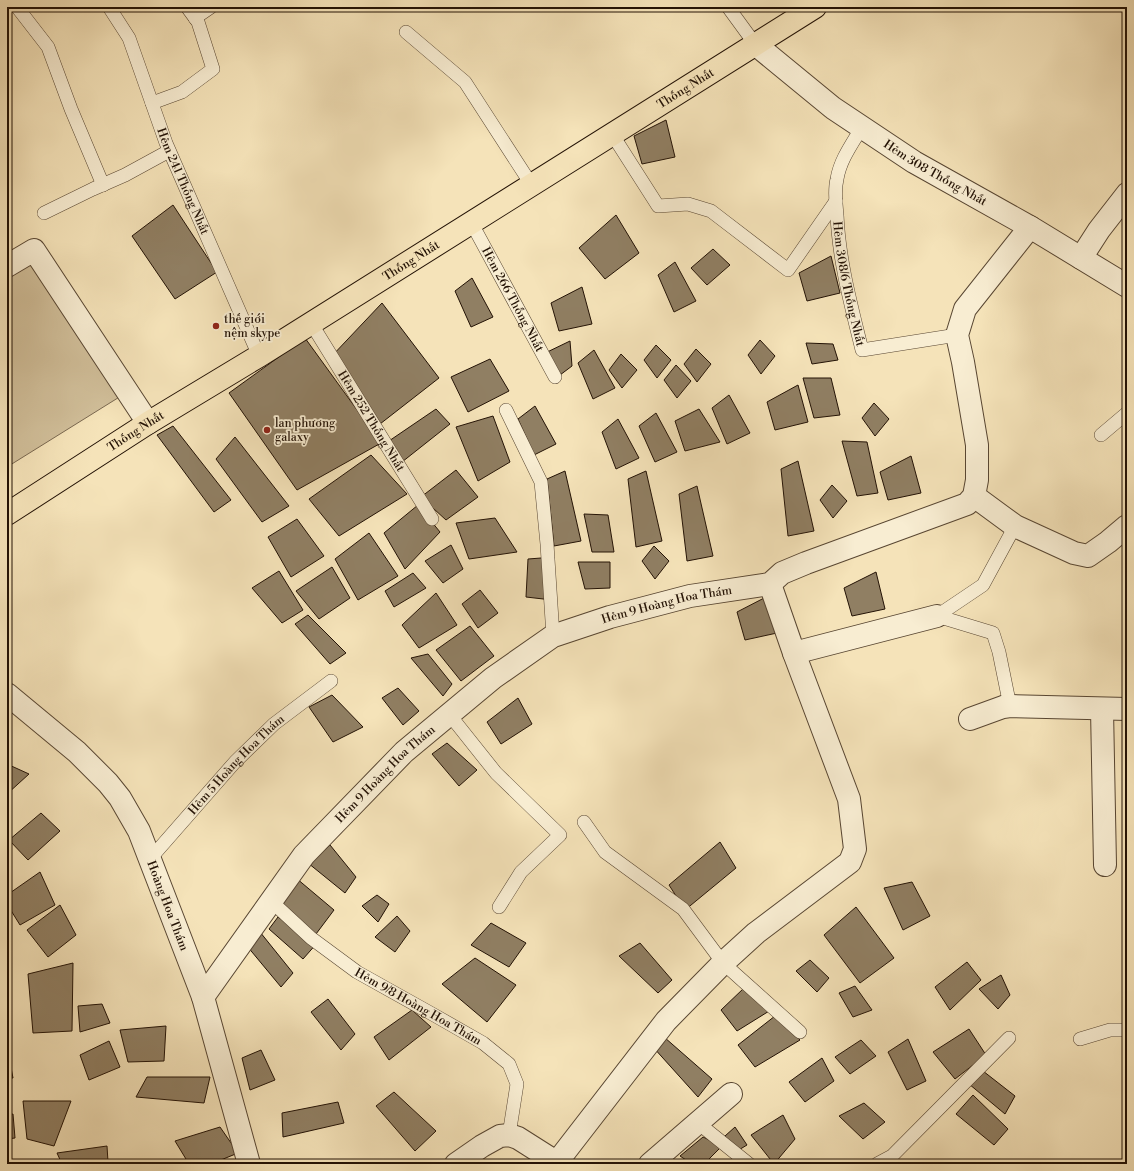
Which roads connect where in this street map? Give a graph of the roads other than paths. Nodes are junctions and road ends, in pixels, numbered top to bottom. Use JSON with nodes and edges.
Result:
{"nodes":[{"id":1,"x":17,"y":7,"type":"edge"},
{"id":2,"x":109,"y":7,"type":"edge"},
{"id":3,"x":187,"y":7,"type":"edge"},
{"id":4,"x":211,"y":7,"type":"edge"},
{"id":5,"x":728,"y":7,"type":"edge"},
{"id":6,"x":815,"y":7,"type":"edge"},
{"id":7,"x":195,"y":18,"type":"junction"},
{"id":8,"x":406,"y":32,"type":"dead end"},
{"id":9,"x":755,"y":44,"type":"junction"},
{"id":10,"x":152,"y":103,"type":"junction"},
{"id":11,"x":862,"y":127,"type":"junction"},
{"id":12,"x":612,"y":134,"type":"junction"},
{"id":13,"x":169,"y":151,"type":"junction"},
{"id":14,"x":531,"y":184,"type":"junction"},
{"id":15,"x":103,"y":185,"type":"junction"},
{"id":16,"x":1127,"y":194,"type":"edge"},
{"id":17,"x":836,"y":201,"type":"junction"},
{"id":18,"x":44,"y":213,"type":"dead end"},
{"id":19,"x":471,"y":222,"type":"junction"},
{"id":20,"x":1030,"y":227,"type":"junction"},
{"id":21,"x":1081,"y":258,"type":"junction"},
{"id":22,"x":7,"y":266,"type":"edge"},
{"id":23,"x":1127,"y":286,"type":"edge"},
{"id":24,"x":311,"y":323,"type":"junction"},
{"id":25,"x":957,"y":336,"type":"junction"},
{"id":26,"x":259,"y":356,"type":"junction"},
{"id":27,"x":555,"y":377,"type":"dead end"},
{"id":28,"x":506,"y":410,"type":"dead end"},
{"id":29,"x":1127,"y":413,"type":"edge"},
{"id":30,"x":148,"y":424,"type":"junction"},
{"id":31,"x":1101,"y":435,"type":"dead end"},
{"id":32,"x":974,"y":496,"type":"junction"},
{"id":33,"x":7,"y":514,"type":"edge"},
{"id":34,"x":432,"y":519,"type":"dead end"},
{"id":35,"x":1015,"y":526,"type":"junction"},
{"id":36,"x":1127,"y":526,"type":"edge"},
{"id":37,"x":770,"y":584,"type":"junction"},
{"id":38,"x":937,"y":616,"type":"junction"},
{"id":39,"x":553,"y":636,"type":"junction"},
{"id":40,"x":794,"y":653,"type":"junction"},
{"id":41,"x":331,"y":681,"type":"dead end"},
{"id":42,"x":7,"y":694,"type":"edge"},
{"id":43,"x":1010,"y":706,"type":"junction"},
{"id":44,"x":1102,"y":709,"type":"junction"},
{"id":45,"x":1127,"y":709,"type":"edge"},
{"id":46,"x":448,"y":714,"type":"junction"},
{"id":47,"x":970,"y":719,"type":"dead end"},
{"id":48,"x":584,"y":822,"type":"dead end"},
{"id":49,"x":150,"y":859,"type":"junction"},
{"id":50,"x":1105,"y":865,"type":"dead end"},
{"id":51,"x":271,"y":901,"type":"junction"},
{"id":52,"x":499,"y":907,"type":"dead end"},
{"id":53,"x":723,"y":963,"type":"junction"},
{"id":54,"x":203,"y":997,"type":"junction"},
{"id":55,"x":1127,"y":1030,"type":"edge"},
{"id":56,"x":800,"y":1032,"type":"dead end"},
{"id":57,"x":1009,"y":1038,"type":"dead end"},
{"id":58,"x":1080,"y":1039,"type":"dead end"},
{"id":59,"x":731,"y":1094,"type":"dead end"},
{"id":60,"x":698,"y":1123,"type":"junction"},
{"id":61,"x":509,"y":1135,"type":"junction"},
{"id":62,"x":558,"y":1163,"type":"edge"},
{"id":63,"x":249,"y":1164,"type":"edge"},
{"id":64,"x":456,"y":1164,"type":"edge"},
{"id":65,"x":650,"y":1164,"type":"edge"},
{"id":66,"x":749,"y":1164,"type":"edge"},
{"id":67,"x":877,"y":1164,"type":"edge"}],
"edges":[{"from":1,"to":15,"type":"lane"},
{"from":2,"to":10,"type":"lane","name":"Hẻm 241 Thống Nhất"},
{"from":3,"to":7,"type":"lane"},
{"from":4,"to":7,"type":"lane"},
{"from":5,"to":9,"type":"lane"},
{"from":6,"to":9,"type":"main road","name":"Thống Nhất"},
{"from":7,"to":10,"type":"lane"},
{"from":8,"to":14,"type":"lane"},
{"from":9,"to":11,"type":"street","name":"Hẻm 308 Thống Nhất"},
{"from":9,"to":12,"type":"main road","name":"Thống Nhất"},
{"from":10,"to":13,"type":"lane","name":"Hẻm 241 Thống Nhất"},
{"from":11,"to":17,"type":"lane","name":"Hẻm 308/6 Thống Nhất"},
{"from":11,"to":20,"type":"street","name":"Hẻm 308 Thống Nhất"},
{"from":12,"to":14,"type":"main road","name":"Thống Nhất"},
{"from":12,"to":17,"type":"lane"},
{"from":13,"to":15,"type":"lane"},
{"from":13,"to":26,"type":"lane","name":"Hẻm 241 Thống Nhất"},
{"from":14,"to":19,"type":"main road","name":"Thống Nhất"},
{"from":15,"to":18,"type":"lane"},
{"from":16,"to":21,"type":"street"},
{"from":17,"to":25,"type":"lane","name":"Hẻm 308/6 Thống Nhất"},
{"from":19,"to":24,"type":"main road","name":"Thống Nhất"},
{"from":19,"to":27,"type":"lane","name":"Hẻm 266 Thống Nhất"},
{"from":20,"to":21,"type":"street","name":"Hẻm 308 Thống Nhất"},
{"from":20,"to":25,"type":"street"},
{"from":21,"to":23,"type":"street","name":"Hẻm 308 Thống Nhất"},
{"from":22,"to":30,"type":"street"},
{"from":24,"to":26,"type":"main road","name":"Thống Nhất"},
{"from":24,"to":34,"type":"lane","name":"Hẻm 252 Thống Nhất"},
{"from":25,"to":32,"type":"street"},
{"from":26,"to":30,"type":"main road","name":"Thống Nhất"},
{"from":28,"to":39,"type":"lane"},
{"from":29,"to":31,"type":"lane"},
{"from":30,"to":33,"type":"main road","name":"Thống Nhất"},
{"from":32,"to":35,"type":"street"},
{"from":32,"to":37,"type":"street"},
{"from":35,"to":36,"type":"street"},
{"from":35,"to":38,"type":"lane"},
{"from":37,"to":39,"type":"street","name":"Hẻm 9 Hoàng Hoa Thám"},
{"from":37,"to":40,"type":"street"},
{"from":38,"to":40,"type":"street"},
{"from":38,"to":43,"type":"lane"},
{"from":39,"to":46,"type":"street","name":"Hẻm 9 Hoàng Hoa Thám"},
{"from":40,"to":53,"type":"street"},
{"from":41,"to":49,"type":"lane","name":"Hẻm 5 Hoàng Hoa Thám"},
{"from":42,"to":49,"type":"street","name":"Hoàng Hoa Thám"},
{"from":43,"to":44,"type":"street"},
{"from":43,"to":47,"type":"street"},
{"from":44,"to":45,"type":"street"},
{"from":44,"to":50,"type":"street"},
{"from":46,"to":51,"type":"street","name":"Hẻm 9 Hoàng Hoa Thám"},
{"from":46,"to":52,"type":"lane"},
{"from":48,"to":53,"type":"lane"},
{"from":49,"to":54,"type":"street","name":"Hoàng Hoa Thám"},
{"from":51,"to":54,"type":"street","name":"Hẻm 9 Hoàng Hoa Thám"},
{"from":51,"to":61,"type":"lane","name":"Hẻm 9/8 Hoàng Hoa Thám"},
{"from":53,"to":56,"type":"lane"},
{"from":53,"to":62,"type":"street"},
{"from":54,"to":63,"type":"street","name":"Hoàng Hoa Thám"},
{"from":55,"to":58,"type":"lane"},
{"from":57,"to":67,"type":"lane"},
{"from":59,"to":60,"type":"street"},
{"from":60,"to":65,"type":"street"},
{"from":60,"to":66,"type":"lane"},
{"from":61,"to":62,"type":"street"},
{"from":61,"to":64,"type":"street"}]}
